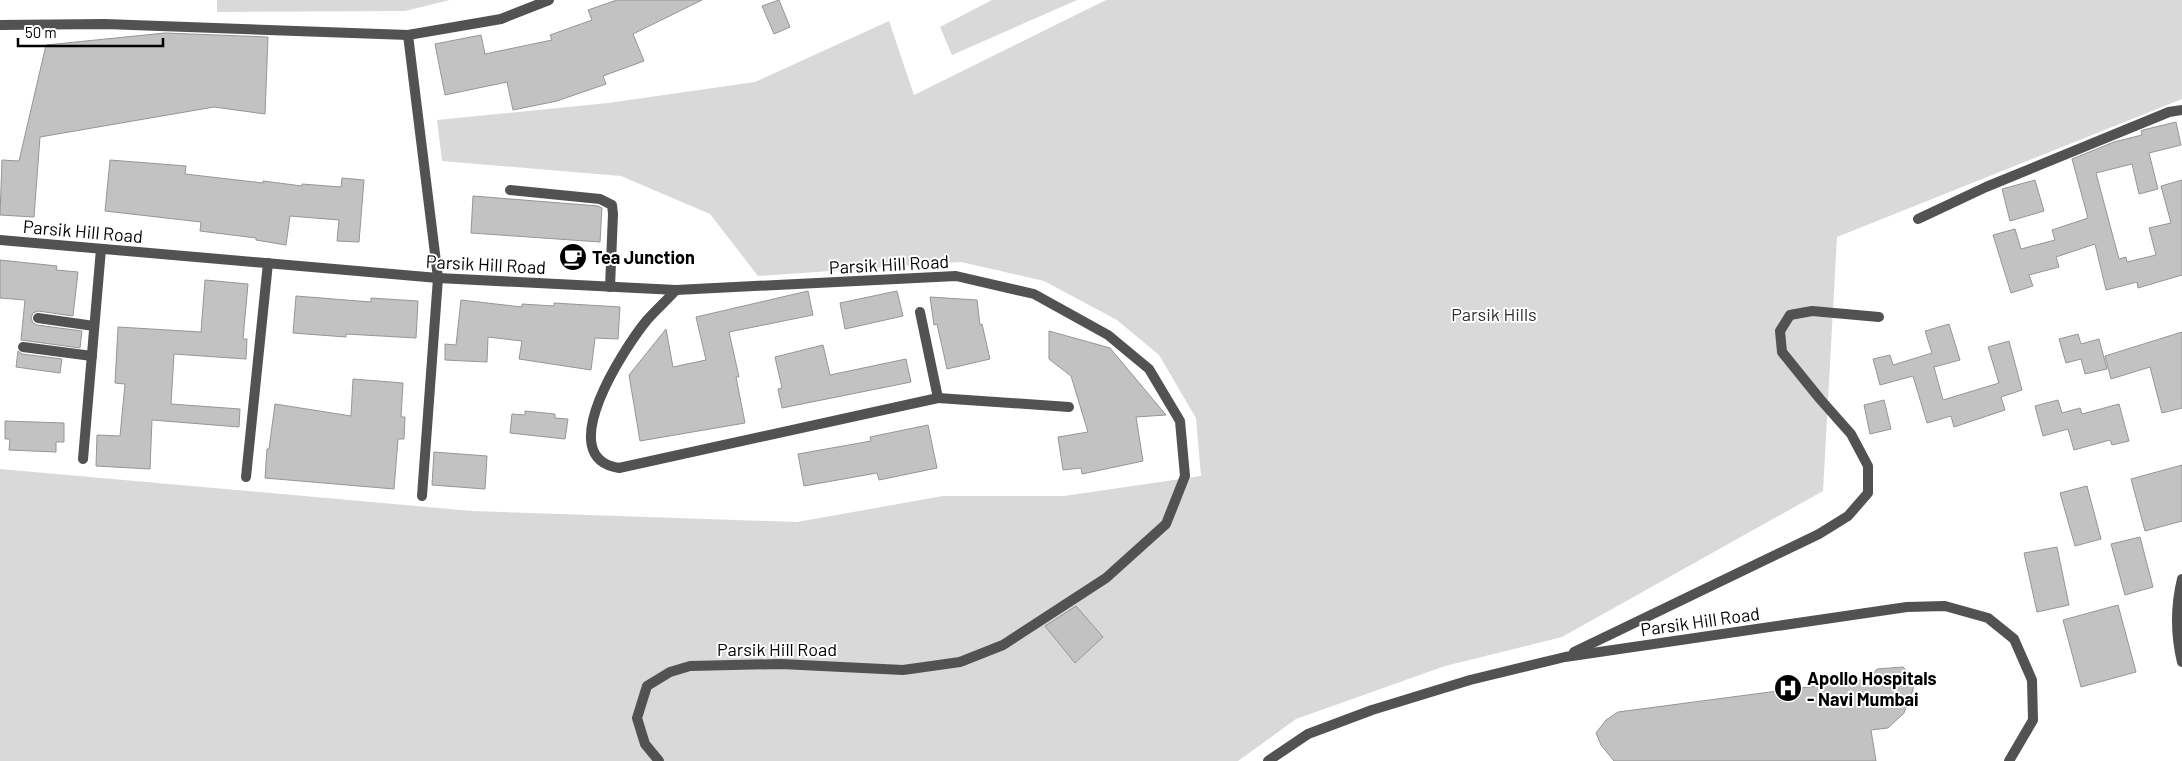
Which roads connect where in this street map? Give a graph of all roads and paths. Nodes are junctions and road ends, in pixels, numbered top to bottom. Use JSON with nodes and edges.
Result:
{"nodes":[{"id":1,"x":549,"y":0,"type":"edge"},
{"id":2,"x":0,"y":25,"type":"edge"},
{"id":3,"x":408,"y":35,"type":"junction"},
{"id":4,"x":2182,"y":110,"type":"edge"},
{"id":5,"x":510,"y":190,"type":"dead end"},
{"id":6,"x":1918,"y":218,"type":"dead end"},
{"id":7,"x":0,"y":240,"type":"edge"},
{"id":8,"x":101,"y":249,"type":"junction"},
{"id":9,"x":268,"y":264,"type":"junction"},
{"id":10,"x":438,"y":278,"type":"junction"},
{"id":11,"x":610,"y":287,"type":"junction"},
{"id":12,"x":676,"y":290,"type":"junction"},
{"id":13,"x":920,"y":312,"type":"dead end"},
{"id":14,"x":1879,"y":317,"type":"dead end"},
{"id":15,"x":38,"y":318,"type":"dead end"},
{"id":16,"x":91,"y":326,"type":"junction"},
{"id":17,"x":23,"y":347,"type":"dead end"},
{"id":18,"x":89,"y":356,"type":"junction"},
{"id":19,"x":938,"y":398,"type":"junction"},
{"id":20,"x":1069,"y":407,"type":"dead end"},
{"id":21,"x":83,"y":459,"type":"dead end"},
{"id":22,"x":246,"y":477,"type":"dead end"},
{"id":23,"x":422,"y":496,"type":"dead end"},
{"id":24,"x":2182,"y":579,"type":"edge"},
{"id":25,"x":1565,"y":657,"type":"junction"},
{"id":26,"x":2182,"y":662,"type":"edge"},
{"id":27,"x":659,"y":761,"type":"edge"},
{"id":28,"x":1268,"y":761,"type":"edge"},
{"id":29,"x":2009,"y":761,"type":"edge"}],
"edges":[{"from":1,"to":3,"type":"street"},
{"from":2,"to":3,"type":"street"},
{"from":3,"to":10,"type":"street"},
{"from":4,"to":6,"type":"street"},
{"from":5,"to":11,"type":"street"},
{"from":7,"to":8,"type":"street","name":"Parsik Hill Road"},
{"from":8,"to":9,"type":"street","name":"Parsik Hill Road"},
{"from":8,"to":16,"type":"street"},
{"from":9,"to":10,"type":"street","name":"Parsik Hill Road"},
{"from":9,"to":22,"type":"street"},
{"from":10,"to":11,"type":"street","name":"Parsik Hill Road"},
{"from":10,"to":23,"type":"street"},
{"from":11,"to":12,"type":"street","name":"Parsik Hill Road"},
{"from":12,"to":19,"type":"street"},
{"from":12,"to":27,"type":"street","name":"Parsik Hill Road"},
{"from":13,"to":19,"type":"street"},
{"from":14,"to":25,"type":"street"},
{"from":15,"to":16,"type":"street"},
{"from":16,"to":18,"type":"street"},
{"from":17,"to":18,"type":"street"},
{"from":18,"to":21,"type":"street"},
{"from":19,"to":20,"type":"street"},
{"from":24,"to":26,"type":"street"},
{"from":25,"to":28,"type":"street","name":"Parsik Hill Road"},
{"from":25,"to":29,"type":"street","name":"Parsik Hill Road"}]}
